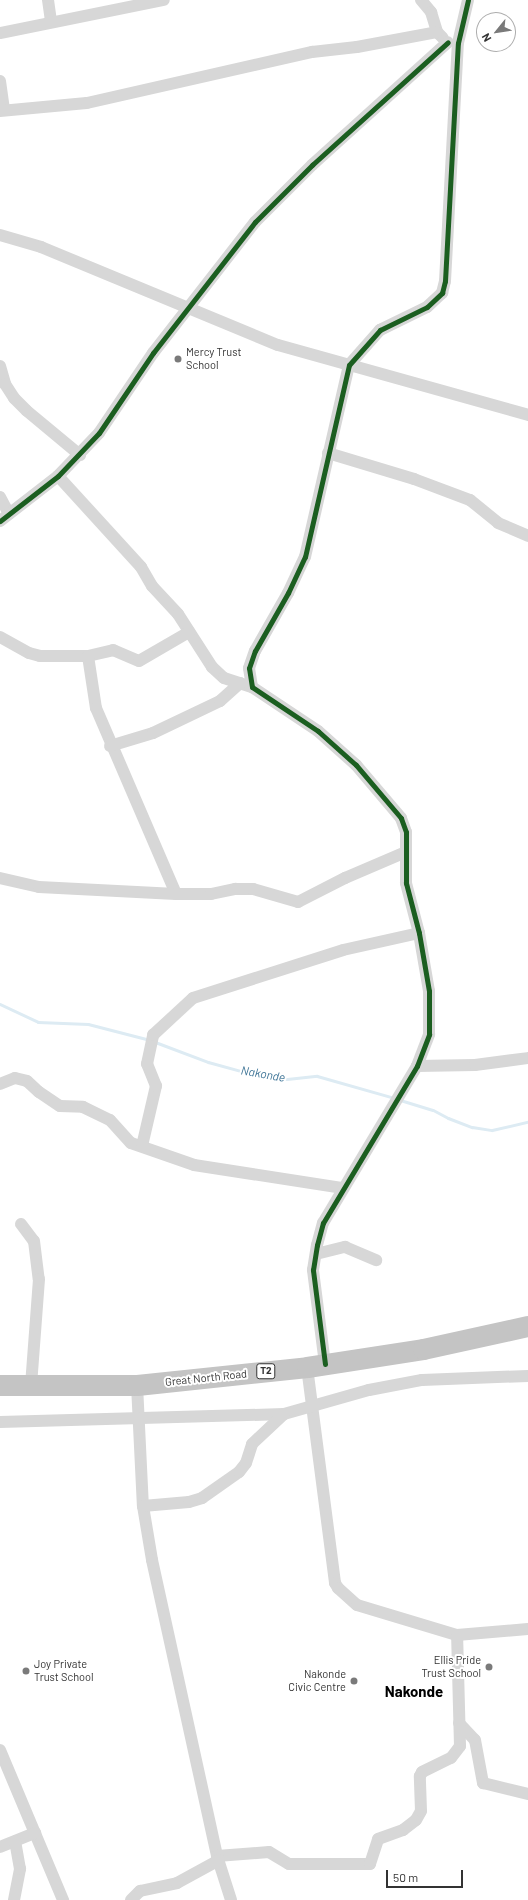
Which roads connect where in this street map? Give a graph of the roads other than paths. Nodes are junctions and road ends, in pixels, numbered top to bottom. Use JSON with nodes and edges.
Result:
{"nodes":[{"id":1,"x":48,"y":0,"type":"edge"},
{"id":2,"x":164,"y":0,"type":"edge"},
{"id":3,"x":421,"y":0,"type":"edge"},
{"id":4,"x":468,"y":0,"type":"edge"},
{"id":5,"x":51,"y":22,"type":"junction"},
{"id":6,"x":437,"y":32,"type":"junction"},
{"id":7,"x":0,"y":33,"type":"edge"},
{"id":8,"x":453,"y":43,"type":"junction"},
{"id":9,"x":0,"y":81,"type":"edge"},
{"id":10,"x":2,"y":111,"type":"edge"},
{"id":11,"x":0,"y":234,"type":"edge"},
{"id":12,"x":189,"y":308,"type":"junction"},
{"id":13,"x":349,"y":365,"type":"junction"},
{"id":14,"x":0,"y":366,"type":"edge"},
{"id":15,"x":528,"y":415,"type":"edge"},
{"id":16,"x":328,"y":453,"type":"junction"},
{"id":17,"x":80,"y":455,"type":"junction"},
{"id":18,"x":58,"y":476,"type":"junction"},
{"id":19,"x":0,"y":497,"type":"edge"},
{"id":20,"x":5,"y":518,"type":"edge"},
{"id":21,"x":528,"y":536,"type":"edge"},
{"id":22,"x":189,"y":632,"type":"junction"},
{"id":23,"x":0,"y":637,"type":"edge"},
{"id":24,"x":88,"y":656,"type":"junction"},
{"id":25,"x":240,"y":683,"type":"junction"},
{"id":26,"x":252,"y":688,"type":"junction"},
{"id":27,"x":110,"y":746,"type":"junction"},
{"id":28,"x":406,"y":852,"type":"junction"},
{"id":29,"x":0,"y":878,"type":"edge"},
{"id":30,"x":176,"y":894,"type":"junction"},
{"id":31,"x":419,"y":933,"type":"junction"},
{"id":32,"x":528,"y":1058,"type":"edge"},
{"id":33,"x":418,"y":1066,"type":"junction"},
{"id":34,"x":0,"y":1084,"type":"edge"},
{"id":35,"x":142,"y":1146,"type":"junction"},
{"id":36,"x":343,"y":1188,"type":"junction"},
{"id":37,"x":21,"y":1224,"type":"dead end"},
{"id":38,"x":316,"y":1254,"type":"junction"},
{"id":39,"x":376,"y":1260,"type":"dead end"},
{"id":40,"x":528,"y":1326,"type":"edge"},
{"id":41,"x":316,"y":1366,"type":"junction"},
{"id":42,"x":528,"y":1376,"type":"edge"},
{"id":43,"x":31,"y":1385,"type":"junction"},
{"id":44,"x":136,"y":1385,"type":"junction"},
{"id":45,"x":0,"y":1386,"type":"edge"},
{"id":46,"x":312,"y":1407,"type":"junction"},
{"id":47,"x":284,"y":1414,"type":"junction"},
{"id":48,"x":138,"y":1418,"type":"junction"},
{"id":49,"x":0,"y":1422,"type":"edge"},
{"id":50,"x":143,"y":1506,"type":"junction"},
{"id":51,"x":528,"y":1629,"type":"edge"},
{"id":52,"x":457,"y":1635,"type":"junction"},
{"id":53,"x":459,"y":1723,"type":"junction"},
{"id":54,"x":0,"y":1750,"type":"edge"},
{"id":55,"x":528,"y":1794,"type":"edge"},
{"id":56,"x":35,"y":1833,"type":"junction"},
{"id":57,"x":15,"y":1841,"type":"junction"},
{"id":58,"x":0,"y":1847,"type":"edge"},
{"id":59,"x":218,"y":1858,"type":"junction"},
{"id":60,"x":14,"y":1900,"type":"edge"},
{"id":61,"x":63,"y":1900,"type":"edge"},
{"id":62,"x":131,"y":1900,"type":"edge"},
{"id":63,"x":231,"y":1900,"type":"edge"}],
"edges":[{"from":1,"to":5,"type":"street"},
{"from":2,"to":5,"type":"street"},
{"from":3,"to":6,"type":"street"},
{"from":4,"to":8,"type":"street"},
{"from":5,"to":7,"type":"street"},
{"from":6,"to":8,"type":"street"},
{"from":6,"to":10,"type":"street"},
{"from":8,"to":12,"type":"street"},
{"from":8,"to":13,"type":"street"},
{"from":9,"to":10,"type":"street"},
{"from":11,"to":12,"type":"street"},
{"from":12,"to":13,"type":"street"},
{"from":12,"to":17,"type":"street"},
{"from":13,"to":15,"type":"street"},
{"from":13,"to":16,"type":"street"},
{"from":14,"to":17,"type":"street"},
{"from":16,"to":21,"type":"street"},
{"from":16,"to":26,"type":"street"},
{"from":17,"to":18,"type":"street"},
{"from":18,"to":20,"type":"street"},
{"from":18,"to":22,"type":"street"},
{"from":19,"to":20,"type":"street"},
{"from":22,"to":24,"type":"street"},
{"from":22,"to":25,"type":"street"},
{"from":23,"to":24,"type":"street"},
{"from":24,"to":27,"type":"street"},
{"from":25,"to":26,"type":"street"},
{"from":25,"to":27,"type":"street"},
{"from":26,"to":28,"type":"street"},
{"from":27,"to":30,"type":"street"},
{"from":28,"to":30,"type":"street"},
{"from":28,"to":31,"type":"street"},
{"from":29,"to":30,"type":"street"},
{"from":31,"to":33,"type":"street"},
{"from":31,"to":35,"type":"street"},
{"from":32,"to":33,"type":"street"},
{"from":33,"to":36,"type":"street"},
{"from":34,"to":35,"type":"street"},
{"from":35,"to":36,"type":"street"},
{"from":36,"to":38,"type":"street"},
{"from":37,"to":43,"type":"street"},
{"from":38,"to":39,"type":"street"},
{"from":38,"to":41,"type":"street"},
{"from":40,"to":41,"type":"highway","name":"Great North Road","number":"T2"},
{"from":41,"to":44,"type":"highway","name":"Great North Road","number":"T2"},
{"from":41,"to":46,"type":"street"},
{"from":42,"to":46,"type":"street"},
{"from":43,"to":44,"type":"highway","name":"Great North Road","number":"T2"},
{"from":43,"to":45,"type":"highway","name":"Great North Road","number":"T2"},
{"from":44,"to":48,"type":"street"},
{"from":46,"to":47,"type":"street"},
{"from":46,"to":52,"type":"street"},
{"from":47,"to":48,"type":"street"},
{"from":47,"to":50,"type":"street"},
{"from":48,"to":49,"type":"street"},
{"from":48,"to":50,"type":"street"},
{"from":50,"to":59,"type":"street"},
{"from":51,"to":52,"type":"street"},
{"from":52,"to":53,"type":"street"},
{"from":53,"to":55,"type":"street"},
{"from":53,"to":59,"type":"street"},
{"from":54,"to":56,"type":"street"},
{"from":56,"to":57,"type":"street"},
{"from":56,"to":61,"type":"street"},
{"from":57,"to":58,"type":"street"},
{"from":57,"to":60,"type":"street"},
{"from":59,"to":62,"type":"street"},
{"from":59,"to":63,"type":"street"}]}
